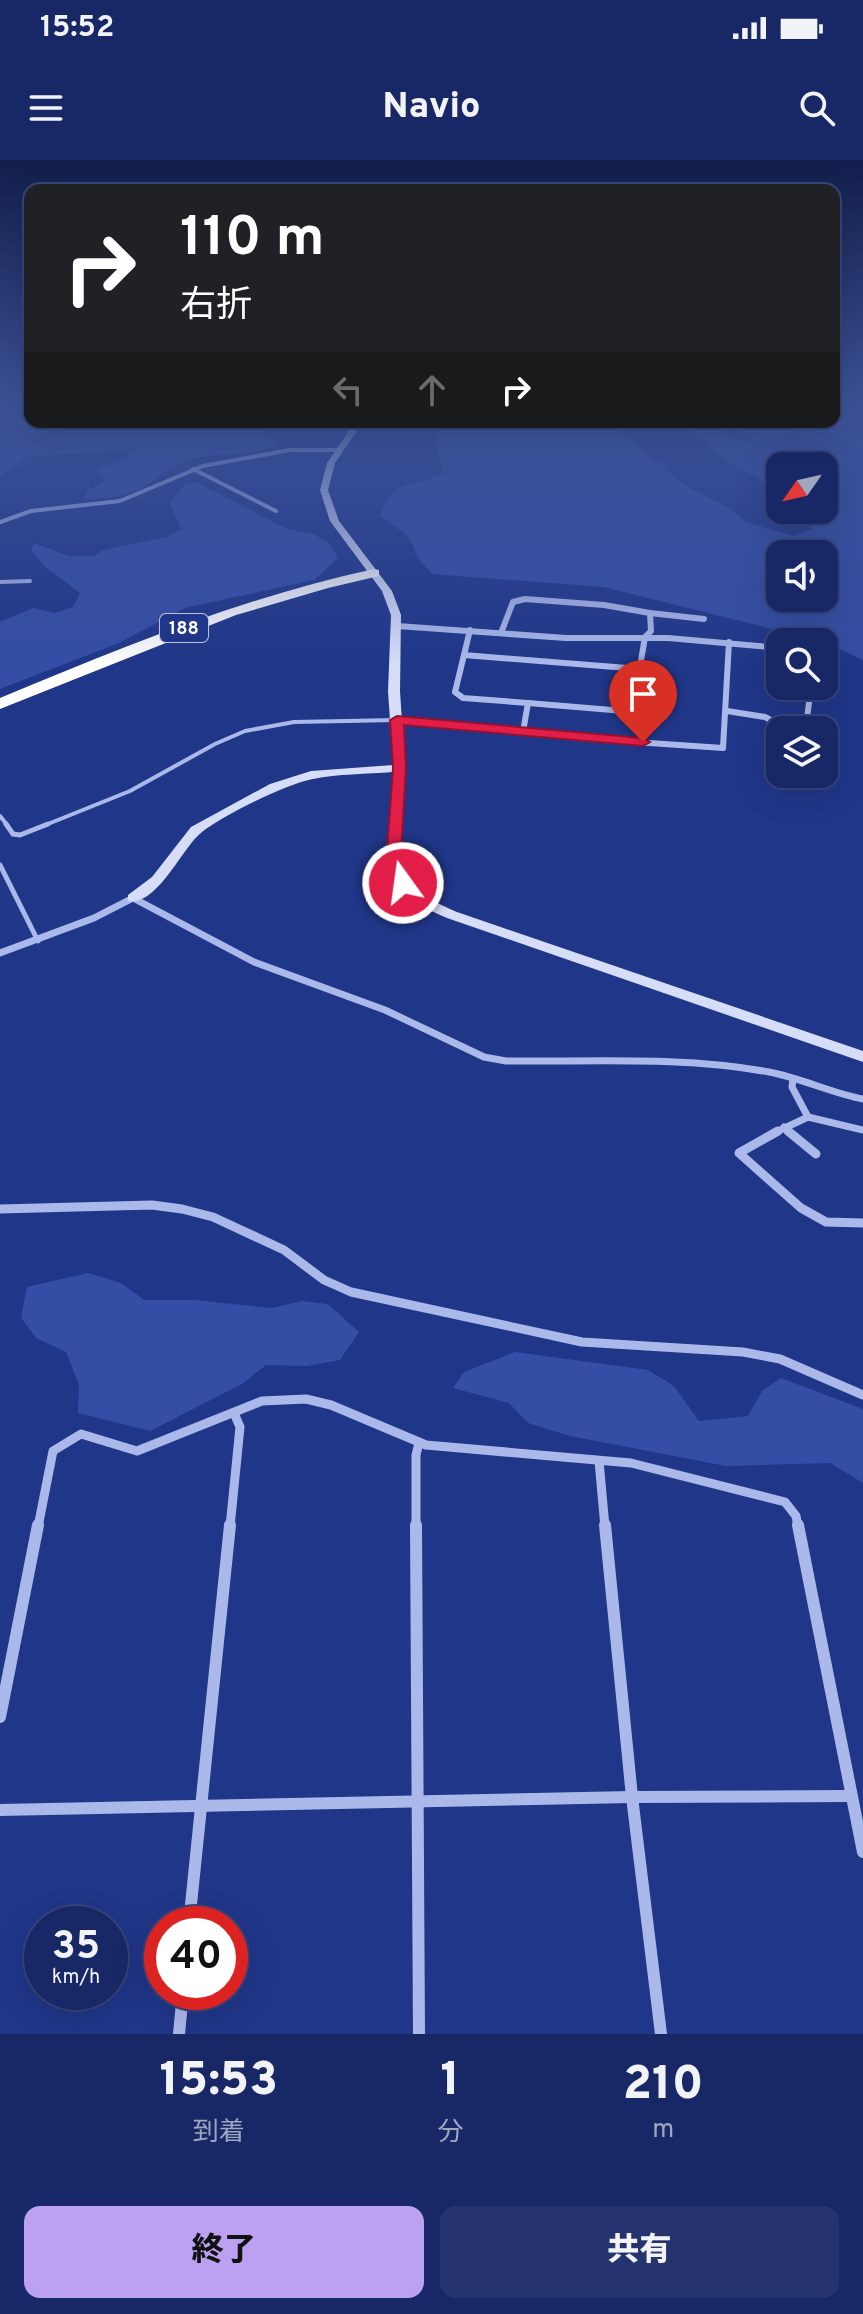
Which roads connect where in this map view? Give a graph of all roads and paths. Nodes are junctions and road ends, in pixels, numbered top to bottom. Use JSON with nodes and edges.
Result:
{"nodes":[{"id":1,"x":146,"y":491,"type":"edge"},
{"id":2,"x":237,"y":491,"type":"edge"},
{"id":3,"x":324,"y":491,"type":"edge"},
{"id":4,"x":276,"y":511,"type":"dead end"},
{"id":5,"x":0,"y":522,"type":"edge"},
{"id":6,"x":374,"y":573,"type":"junction"},
{"id":7,"x":30,"y":581,"type":"dead end"},
{"id":8,"x":0,"y":582,"type":"edge"},
{"id":9,"x":650,"y":613,"type":"junction"},
{"id":10,"x":704,"y":619,"type":"dead end"},
{"id":11,"x":397,"y":626,"type":"junction"},
{"id":12,"x":470,"y":630,"type":"junction"},
{"id":13,"x":501,"y":633,"type":"junction"},
{"id":14,"x":645,"y":637,"type":"junction"},
{"id":15,"x":729,"y":642,"type":"junction"},
{"id":16,"x":766,"y":646,"type":"edge"},
{"id":17,"x":464,"y":655,"type":"junction"},
{"id":18,"x":640,"y":669,"type":"junction"},
{"id":19,"x":528,"y":703,"type":"junction"},
{"id":20,"x":0,"y":704,"type":"edge"},
{"id":21,"x":727,"y":711,"type":"junction"},
{"id":22,"x":766,"y":718,"type":"edge"},
{"id":23,"x":397,"y":720,"type":"junction"},
{"id":24,"x":523,"y":732,"type":"junction"},
{"id":25,"x":399,"y":768,"type":"junction"},
{"id":26,"x":0,"y":816,"type":"edge"},
{"id":27,"x":0,"y":865,"type":"edge"},
{"id":28,"x":133,"y":898,"type":"junction"},
{"id":29,"x":38,"y":941,"type":"junction"},
{"id":30,"x":0,"y":953,"type":"edge"},
{"id":31,"x":863,"y":1057,"type":"edge"},
{"id":32,"x":793,"y":1079,"type":"junction"},
{"id":33,"x":863,"y":1099,"type":"edge"},
{"id":34,"x":808,"y":1117,"type":"junction"},
{"id":35,"x":784,"y":1127,"type":"junction"},
{"id":36,"x":863,"y":1130,"type":"edge"},
{"id":37,"x":816,"y":1154,"type":"dead end"},
{"id":38,"x":0,"y":1209,"type":"edge"},
{"id":39,"x":863,"y":1223,"type":"edge"},
{"id":40,"x":863,"y":1395,"type":"edge"},
{"id":41,"x":234,"y":1413,"type":"junction"},
{"id":42,"x":419,"y":1443,"type":"junction"},
{"id":43,"x":599,"y":1461,"type":"junction"},
{"id":44,"x":0,"y":1717,"type":"edge"},
{"id":45,"x":850,"y":1796,"type":"junction"},
{"id":46,"x":632,"y":1797,"type":"junction"},
{"id":47,"x":416,"y":1801,"type":"junction"},
{"id":48,"x":200,"y":1805,"type":"junction"},
{"id":49,"x":0,"y":1810,"type":"edge"},
{"id":50,"x":863,"y":1852,"type":"edge"},
{"id":51,"x":191,"y":1906,"type":"edge"},
{"id":52,"x":181,"y":2010,"type":"edge"},
{"id":53,"x":179,"y":2034,"type":"edge"},
{"id":54,"x":419,"y":2034,"type":"edge"},
{"id":55,"x":661,"y":2034,"type":"edge"}],
"edges":[{"from":1,"to":5,"type":"street"},
{"from":2,"to":4,"type":"street"},
{"from":3,"to":6,"type":"street"},
{"from":6,"to":11,"type":"street"},
{"from":6,"to":20,"type":"highway","number":"188"},
{"from":7,"to":8,"type":"street"},
{"from":9,"to":10,"type":"street"},
{"from":9,"to":13,"type":"street"},
{"from":9,"to":14,"type":"street"},
{"from":11,"to":12,"type":"street"},
{"from":11,"to":23,"type":"street"},
{"from":12,"to":13,"type":"street"},
{"from":12,"to":17,"type":"street"},
{"from":13,"to":14,"type":"street"},
{"from":14,"to":15,"type":"street"},
{"from":14,"to":18,"type":"street"},
{"from":15,"to":16,"type":"street"},
{"from":15,"to":21,"type":"street"},
{"from":17,"to":18,"type":"street"},
{"from":17,"to":19,"type":"street"},
{"from":18,"to":19,"type":"street"},
{"from":19,"to":24,"type":"street"},
{"from":21,"to":22,"type":"street"},
{"from":21,"to":24,"type":"street"},
{"from":23,"to":24,"type":"street"},
{"from":23,"to":25,"type":"street"},
{"from":23,"to":26,"type":"lane"},
{"from":25,"to":28,"type":"street"},
{"from":25,"to":31,"type":"street"},
{"from":27,"to":29,"type":"lane"},
{"from":28,"to":29,"type":"street"},
{"from":28,"to":32,"type":"street"},
{"from":29,"to":30,"type":"street"},
{"from":32,"to":33,"type":"street"},
{"from":32,"to":34,"type":"street"},
{"from":34,"to":35,"type":"street"},
{"from":34,"to":36,"type":"street"},
{"from":35,"to":37,"type":"street"},
{"from":35,"to":39,"type":"street"},
{"from":38,"to":40,"type":"street"},
{"from":41,"to":42,"type":"street"},
{"from":41,"to":44,"type":"street"},
{"from":41,"to":48,"type":"street"},
{"from":42,"to":43,"type":"street"},
{"from":42,"to":47,"type":"street"},
{"from":43,"to":45,"type":"street"},
{"from":43,"to":46,"type":"street"},
{"from":45,"to":46,"type":"street"},
{"from":45,"to":50,"type":"street"},
{"from":46,"to":47,"type":"street"},
{"from":46,"to":55,"type":"street"},
{"from":47,"to":48,"type":"street"},
{"from":47,"to":54,"type":"street"},
{"from":48,"to":49,"type":"street"},
{"from":48,"to":51,"type":"street"},
{"from":52,"to":53,"type":"street"}]}
